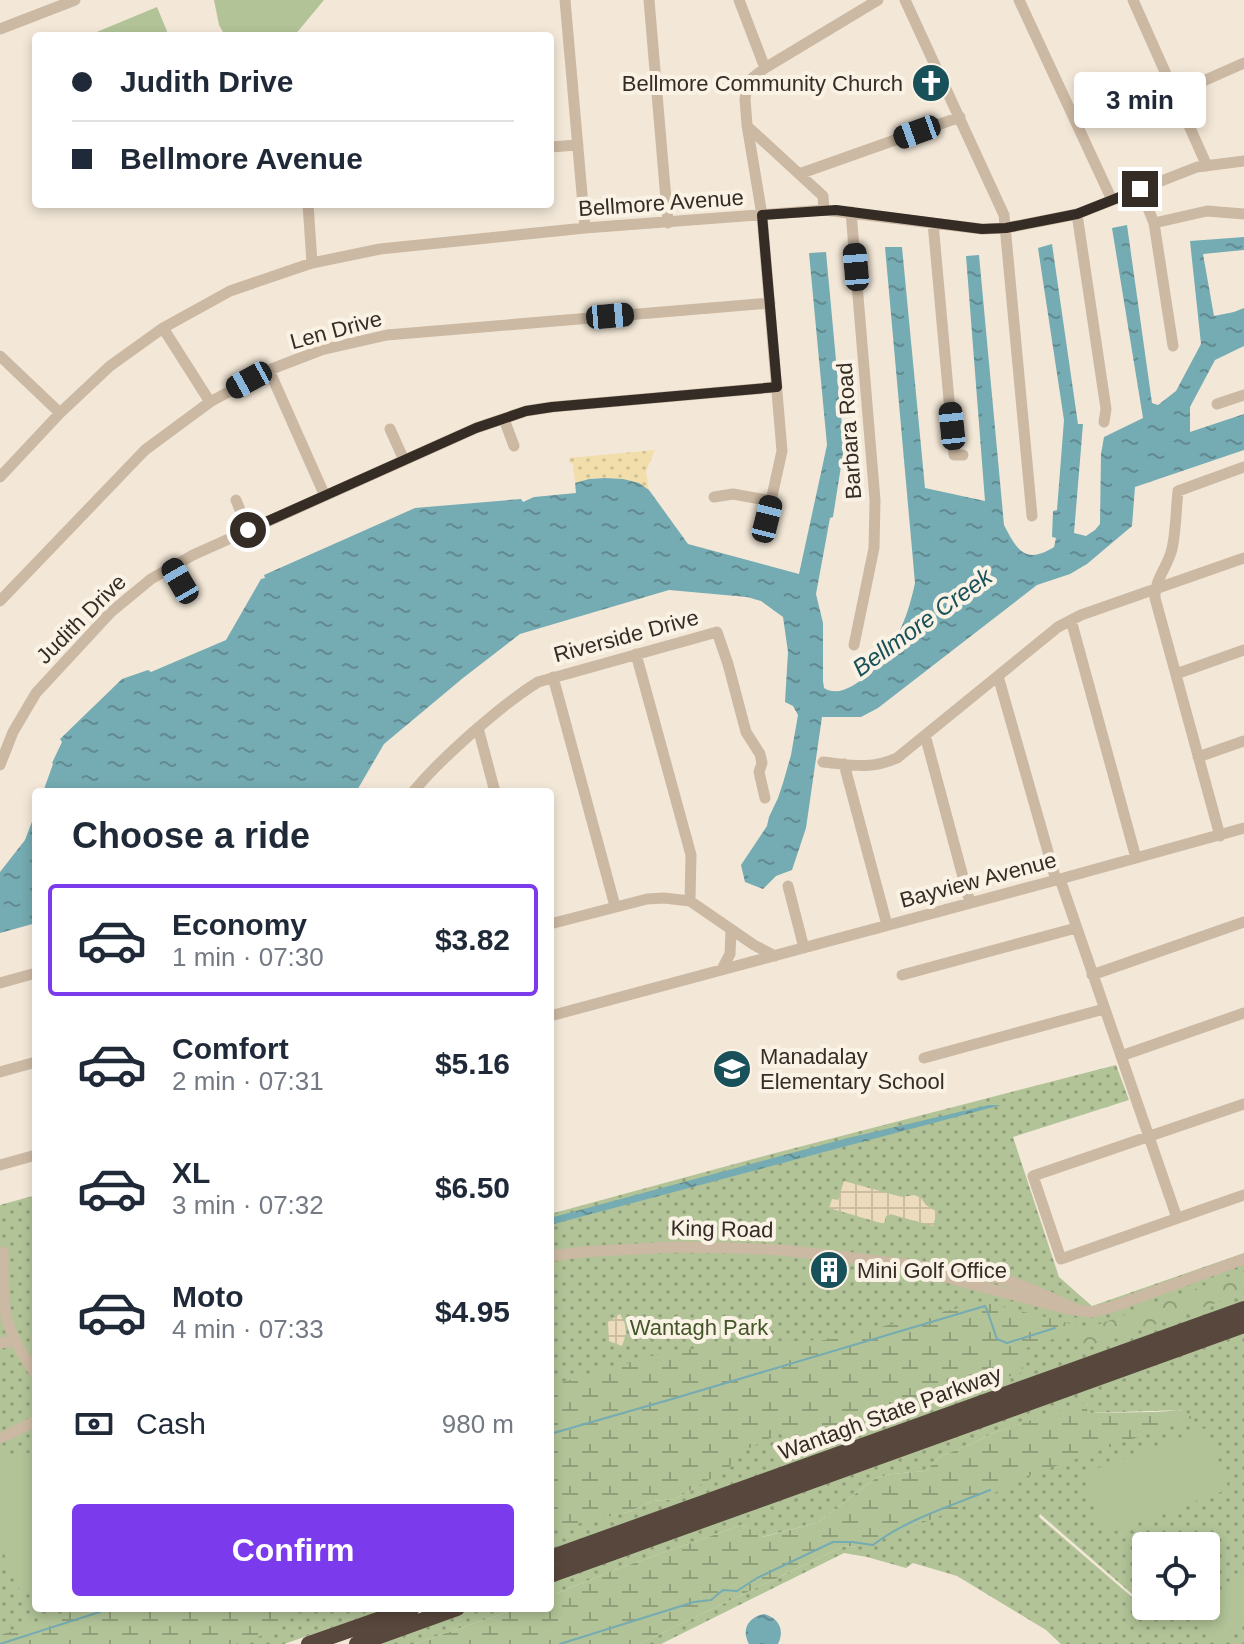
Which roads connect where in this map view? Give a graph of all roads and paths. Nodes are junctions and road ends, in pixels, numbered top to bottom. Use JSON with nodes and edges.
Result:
{"nodes":[{"id":1,"x":75,"y":0,"type":"edge"},
{"id":2,"x":565,"y":0,"type":"edge"},
{"id":3,"x":649,"y":0,"type":"edge"},
{"id":4,"x":739,"y":0,"type":"edge"},
{"id":5,"x":878,"y":0,"type":"edge"},
{"id":6,"x":905,"y":0,"type":"edge"},
{"id":7,"x":1019,"y":0,"type":"edge"},
{"id":8,"x":1133,"y":0,"type":"edge"},
{"id":9,"x":0,"y":29,"type":"edge"},
{"id":10,"x":1244,"y":63,"type":"edge"},
{"id":11,"x":765,"y":68,"type":"junction"},
{"id":12,"x":1176,"y":93,"type":"junction"},
{"id":13,"x":960,"y":117,"type":"junction"},
{"id":14,"x":747,"y":125,"type":"junction"},
{"id":15,"x":578,"y":145,"type":"junction"},
{"id":16,"x":554,"y":147,"type":"edge"},
{"id":17,"x":1244,"y":161,"type":"edge"},
{"id":18,"x":1207,"y":166,"type":"junction"},
{"id":19,"x":799,"y":174,"type":"junction"},
{"id":20,"x":1140,"y":189,"type":"junction"},
{"id":21,"x":1112,"y":200,"type":"junction"},
{"id":22,"x":308,"y":208,"type":"edge"},
{"id":23,"x":824,"y":210,"type":"junction"},
{"id":24,"x":851,"y":212,"type":"junction"},
{"id":25,"x":1077,"y":214,"type":"junction"},
{"id":26,"x":1244,"y":214,"type":"edge"},
{"id":27,"x":762,"y":215,"type":"junction"},
{"id":28,"x":668,"y":223,"type":"junction"},
{"id":29,"x":933,"y":223,"type":"junction"},
{"id":30,"x":1154,"y":223,"type":"junction"},
{"id":31,"x":585,"y":228,"type":"junction"},
{"id":32,"x":1006,"y":228,"type":"junction"},
{"id":33,"x":312,"y":263,"type":"junction"},
{"id":34,"x":770,"y":303,"type":"junction"},
{"id":35,"x":163,"y":328,"type":"junction"},
{"id":36,"x":1173,"y":346,"type":"dead end"},
{"id":37,"x":0,"y":356,"type":"edge"},
{"id":38,"x":269,"y":370,"type":"junction"},
{"id":39,"x":777,"y":387,"type":"junction"},
{"id":40,"x":1244,"y":395,"type":"edge"},
{"id":41,"x":210,"y":402,"type":"junction"},
{"id":42,"x":1217,"y":404,"type":"dead end"},
{"id":43,"x":60,"y":413,"type":"junction"},
{"id":44,"x":504,"y":419,"type":"junction"},
{"id":45,"x":1104,"y":422,"type":"dead end"},
{"id":46,"x":390,"y":429,"type":"dead end"},
{"id":47,"x":514,"y":446,"type":"dead end"},
{"id":48,"x":963,"y":455,"type":"dead end"},
{"id":49,"x":404,"y":460,"type":"junction"},
{"id":50,"x":1244,"y":467,"type":"edge"},
{"id":51,"x":0,"y":476,"type":"edge"},
{"id":52,"x":325,"y":496,"type":"junction"},
{"id":53,"x":714,"y":497,"type":"dead end"},
{"id":54,"x":236,"y":500,"type":"dead end"},
{"id":55,"x":772,"y":501,"type":"junction"},
{"id":56,"x":1032,"y":516,"type":"dead end"},
{"id":57,"x":767,"y":519,"type":"dead end"},
{"id":58,"x":248,"y":530,"type":"junction"},
{"id":59,"x":1244,"y":558,"type":"edge"},
{"id":60,"x":171,"y":567,"type":"junction"},
{"id":61,"x":1155,"y":589,"type":"junction"},
{"id":62,"x":188,"y":596,"type":"dead end"},
{"id":63,"x":0,"y":601,"type":"edge"},
{"id":64,"x":1071,"y":620,"type":"junction"},
{"id":65,"x":854,"y":645,"type":"dead end"},
{"id":66,"x":1244,"y":650,"type":"edge"},
{"id":67,"x":636,"y":654,"type":"junction"},
{"id":68,"x":1176,"y":674,"type":"junction"},
{"id":69,"x":998,"y":676,"type":"junction"},
{"id":70,"x":553,"y":677,"type":"junction"},
{"id":71,"x":478,"y":728,"type":"junction"},
{"id":72,"x":925,"y":735,"type":"junction"},
{"id":73,"x":1244,"y":741,"type":"edge"},
{"id":74,"x":4,"y":743,"type":"edge"},
{"id":75,"x":1198,"y":757,"type":"junction"},
{"id":76,"x":823,"y":762,"type":"dead end"},
{"id":77,"x":844,"y":764,"type":"junction"},
{"id":78,"x":0,"y":765,"type":"edge"},
{"id":79,"x":416,"y":788,"type":"edge"},
{"id":80,"x":494,"y":788,"type":"edge"},
{"id":81,"x":765,"y":798,"type":"dead end"},
{"id":82,"x":1244,"y":828,"type":"edge"},
{"id":83,"x":1220,"y":836,"type":"junction"},
{"id":84,"x":1136,"y":858,"type":"junction"},
{"id":85,"x":1058,"y":880,"type":"junction"},
{"id":86,"x":788,"y":886,"type":"dead end"},
{"id":87,"x":690,"y":901,"type":"junction"},
{"id":88,"x":970,"y":903,"type":"junction"},
{"id":89,"x":615,"y":906,"type":"junction"},
{"id":90,"x":1244,"y":922,"type":"edge"},
{"id":91,"x":554,"y":923,"type":"edge"},
{"id":92,"x":887,"y":925,"type":"junction"},
{"id":93,"x":1076,"y":928,"type":"junction"},
{"id":94,"x":731,"y":930,"type":"junction"},
{"id":95,"x":804,"y":948,"type":"junction"},
{"id":96,"x":775,"y":956,"type":"junction"},
{"id":97,"x":722,"y":969,"type":"junction"},
{"id":98,"x":32,"y":974,"type":"edge"},
{"id":99,"x":902,"y":975,"type":"dead end"},
{"id":100,"x":1092,"y":975,"type":"junction"},
{"id":101,"x":0,"y":983,"type":"edge"},
{"id":102,"x":1104,"y":1009,"type":"junction"},
{"id":103,"x":1244,"y":1013,"type":"edge"},
{"id":104,"x":554,"y":1015,"type":"edge"},
{"id":105,"x":1121,"y":1056,"type":"junction"},
{"id":106,"x":924,"y":1058,"type":"dead end"},
{"id":107,"x":32,"y":1063,"type":"edge"},
{"id":108,"x":0,"y":1072,"type":"edge"},
{"id":109,"x":1244,"y":1104,"type":"edge"},
{"id":110,"x":1148,"y":1137,"type":"junction"},
{"id":111,"x":32,"y":1156,"type":"edge"},
{"id":112,"x":0,"y":1165,"type":"edge"},
{"id":113,"x":1244,"y":1195,"type":"edge"},
{"id":114,"x":1177,"y":1218,"type":"junction"},
{"id":115,"x":3,"y":1252,"type":"dead end"},
{"id":116,"x":554,"y":1256,"type":"edge"},
{"id":117,"x":1244,"y":1259,"type":"edge"},
{"id":118,"x":1244,"y":1309,"type":"edge"},
{"id":119,"x":1244,"y":1325,"type":"edge"},
{"id":120,"x":14,"y":1341,"type":"junction"},
{"id":121,"x":0,"y":1343,"type":"edge"},
{"id":122,"x":32,"y":1368,"type":"edge"},
{"id":123,"x":32,"y":1423,"type":"edge"},
{"id":124,"x":0,"y":1438,"type":"edge"},
{"id":125,"x":554,"y":1557,"type":"edge"},
{"id":126,"x":554,"y":1574,"type":"edge"},
{"id":127,"x":401,"y":1612,"type":"edge"},
{"id":128,"x":446,"y":1612,"type":"edge"},
{"id":129,"x":309,"y":1644,"type":"edge"},
{"id":130,"x":357,"y":1644,"type":"edge"}],
"edges":[{"from":1,"to":9,"type":"street"},
{"from":2,"to":15,"type":"street"},
{"from":3,"to":28,"type":"street"},
{"from":4,"to":11,"type":"street"},
{"from":5,"to":11,"type":"street"},
{"from":6,"to":13,"type":"street"},
{"from":7,"to":21,"type":"street"},
{"from":8,"to":12,"type":"street"},
{"from":10,"to":12,"type":"street"},
{"from":11,"to":14,"type":"street"},
{"from":12,"to":18,"type":"street"},
{"from":13,"to":19,"type":"street"},
{"from":13,"to":32,"type":"street"},
{"from":14,"to":19,"type":"street"},
{"from":14,"to":27,"type":"street"},
{"from":15,"to":16,"type":"street"},
{"from":15,"to":31,"type":"street"},
{"from":17,"to":18,"type":"street","name":"Bellmore Avenue"},
{"from":18,"to":20,"type":"street","name":"Bellmore Avenue"},
{"from":19,"to":23,"type":"street"},
{"from":20,"to":21,"type":"street","name":"Bellmore Avenue"},
{"from":20,"to":30,"type":"street"},
{"from":21,"to":25,"type":"street","name":"Bellmore Avenue"},
{"from":22,"to":33,"type":"street"},
{"from":23,"to":24,"type":"street","name":"Bellmore Avenue"},
{"from":23,"to":27,"type":"street","name":"Bellmore Avenue"},
{"from":24,"to":29,"type":"street","name":"Bellmore Avenue"},
{"from":24,"to":65,"type":"street","name":"Barbara Road"},
{"from":25,"to":32,"type":"street","name":"Bellmore Avenue"},
{"from":25,"to":45,"type":"street"},
{"from":26,"to":30,"type":"street"},
{"from":27,"to":28,"type":"street","name":"Bellmore Avenue"},
{"from":27,"to":34,"type":"street"},
{"from":28,"to":31,"type":"street","name":"Bellmore Avenue"},
{"from":29,"to":32,"type":"street","name":"Bellmore Avenue"},
{"from":29,"to":48,"type":"street"},
{"from":30,"to":36,"type":"street"},
{"from":31,"to":33,"type":"street","name":"Bellmore Avenue"},
{"from":32,"to":56,"type":"street"},
{"from":33,"to":35,"type":"street","name":"Bellmore Avenue"},
{"from":34,"to":38,"type":"street","name":"Len Drive"},
{"from":34,"to":39,"type":"street"},
{"from":35,"to":41,"type":"street"},
{"from":35,"to":43,"type":"street","name":"Bellmore Avenue"},
{"from":37,"to":43,"type":"street"},
{"from":38,"to":41,"type":"street","name":"Len Drive"},
{"from":38,"to":52,"type":"street"},
{"from":39,"to":44,"type":"street","name":"Judith Drive"},
{"from":39,"to":55,"type":"street"},
{"from":40,"to":42,"type":"street"},
{"from":41,"to":63,"type":"street","name":"Len Drive"},
{"from":43,"to":51,"type":"street","name":"Bellmore Avenue"},
{"from":44,"to":47,"type":"street"},
{"from":44,"to":49,"type":"street","name":"Judith Drive"},
{"from":46,"to":49,"type":"street"},
{"from":49,"to":52,"type":"street","name":"Judith Drive"},
{"from":50,"to":61,"type":"street"},
{"from":52,"to":58,"type":"street","name":"Judith Drive"},
{"from":53,"to":55,"type":"street"},
{"from":54,"to":58,"type":"street"},
{"from":55,"to":57,"type":"street"},
{"from":58,"to":60,"type":"street","name":"Judith Drive"},
{"from":59,"to":61,"type":"street"},
{"from":60,"to":62,"type":"street"},
{"from":60,"to":74,"type":"street","name":"Judith Drive"},
{"from":61,"to":64,"type":"street"},
{"from":61,"to":68,"type":"street"},
{"from":64,"to":69,"type":"street"},
{"from":64,"to":84,"type":"street"},
{"from":66,"to":68,"type":"street"},
{"from":67,"to":70,"type":"street","name":"Riverside Drive"},
{"from":67,"to":81,"type":"street","name":"Riverside Drive"},
{"from":67,"to":87,"type":"street"},
{"from":68,"to":75,"type":"street"},
{"from":69,"to":72,"type":"street"},
{"from":69,"to":85,"type":"street"},
{"from":70,"to":71,"type":"street","name":"Riverside Drive"},
{"from":70,"to":89,"type":"street"},
{"from":71,"to":79,"type":"street","name":"Riverside Drive"},
{"from":71,"to":80,"type":"street"},
{"from":72,"to":77,"type":"street"},
{"from":72,"to":88,"type":"street"},
{"from":73,"to":75,"type":"street"},
{"from":74,"to":78,"type":"street","name":"Judith Drive"},
{"from":75,"to":83,"type":"street"},
{"from":76,"to":77,"type":"street"},
{"from":77,"to":92,"type":"street"},
{"from":82,"to":83,"type":"street","name":"Bayview Avenue"},
{"from":83,"to":84,"type":"street","name":"Bayview Avenue"},
{"from":84,"to":85,"type":"street","name":"Bayview Avenue"},
{"from":85,"to":88,"type":"street","name":"Bayview Avenue"},
{"from":85,"to":93,"type":"street"},
{"from":86,"to":95,"type":"street"},
{"from":87,"to":89,"type":"street"},
{"from":87,"to":94,"type":"street"},
{"from":88,"to":92,"type":"street","name":"Bayview Avenue"},
{"from":89,"to":91,"type":"street"},
{"from":90,"to":100,"type":"street"},
{"from":92,"to":95,"type":"street","name":"Bayview Avenue"},
{"from":93,"to":99,"type":"street"},
{"from":93,"to":100,"type":"street"},
{"from":94,"to":96,"type":"street"},
{"from":94,"to":97,"type":"street"},
{"from":95,"to":96,"type":"street","name":"Bayview Avenue"},
{"from":96,"to":97,"type":"street","name":"Bayview Avenue"},
{"from":97,"to":104,"type":"street","name":"Bayview Avenue"},
{"from":98,"to":101,"type":"street"},
{"from":100,"to":102,"type":"street"},
{"from":102,"to":105,"type":"street"},
{"from":102,"to":106,"type":"street"},
{"from":103,"to":105,"type":"street"},
{"from":105,"to":110,"type":"street"},
{"from":107,"to":108,"type":"street"},
{"from":109,"to":110,"type":"street"},
{"from":110,"to":114,"type":"street"},
{"from":110,"to":114,"type":"street"},
{"from":111,"to":112,"type":"street"},
{"from":113,"to":114,"type":"street"},
{"from":115,"to":120,"type":"street"},
{"from":116,"to":117,"type":"street","name":"King Road"},
{"from":118,"to":125,"type":"highway","name":"Wantagh State Parkway"},
{"from":119,"to":126,"type":"highway","name":"Wantagh State Parkway"},
{"from":120,"to":121,"type":"street"},
{"from":120,"to":122,"type":"street"},
{"from":123,"to":124,"type":"street"},
{"from":127,"to":129,"type":"highway"},
{"from":128,"to":130,"type":"highway"}]}
